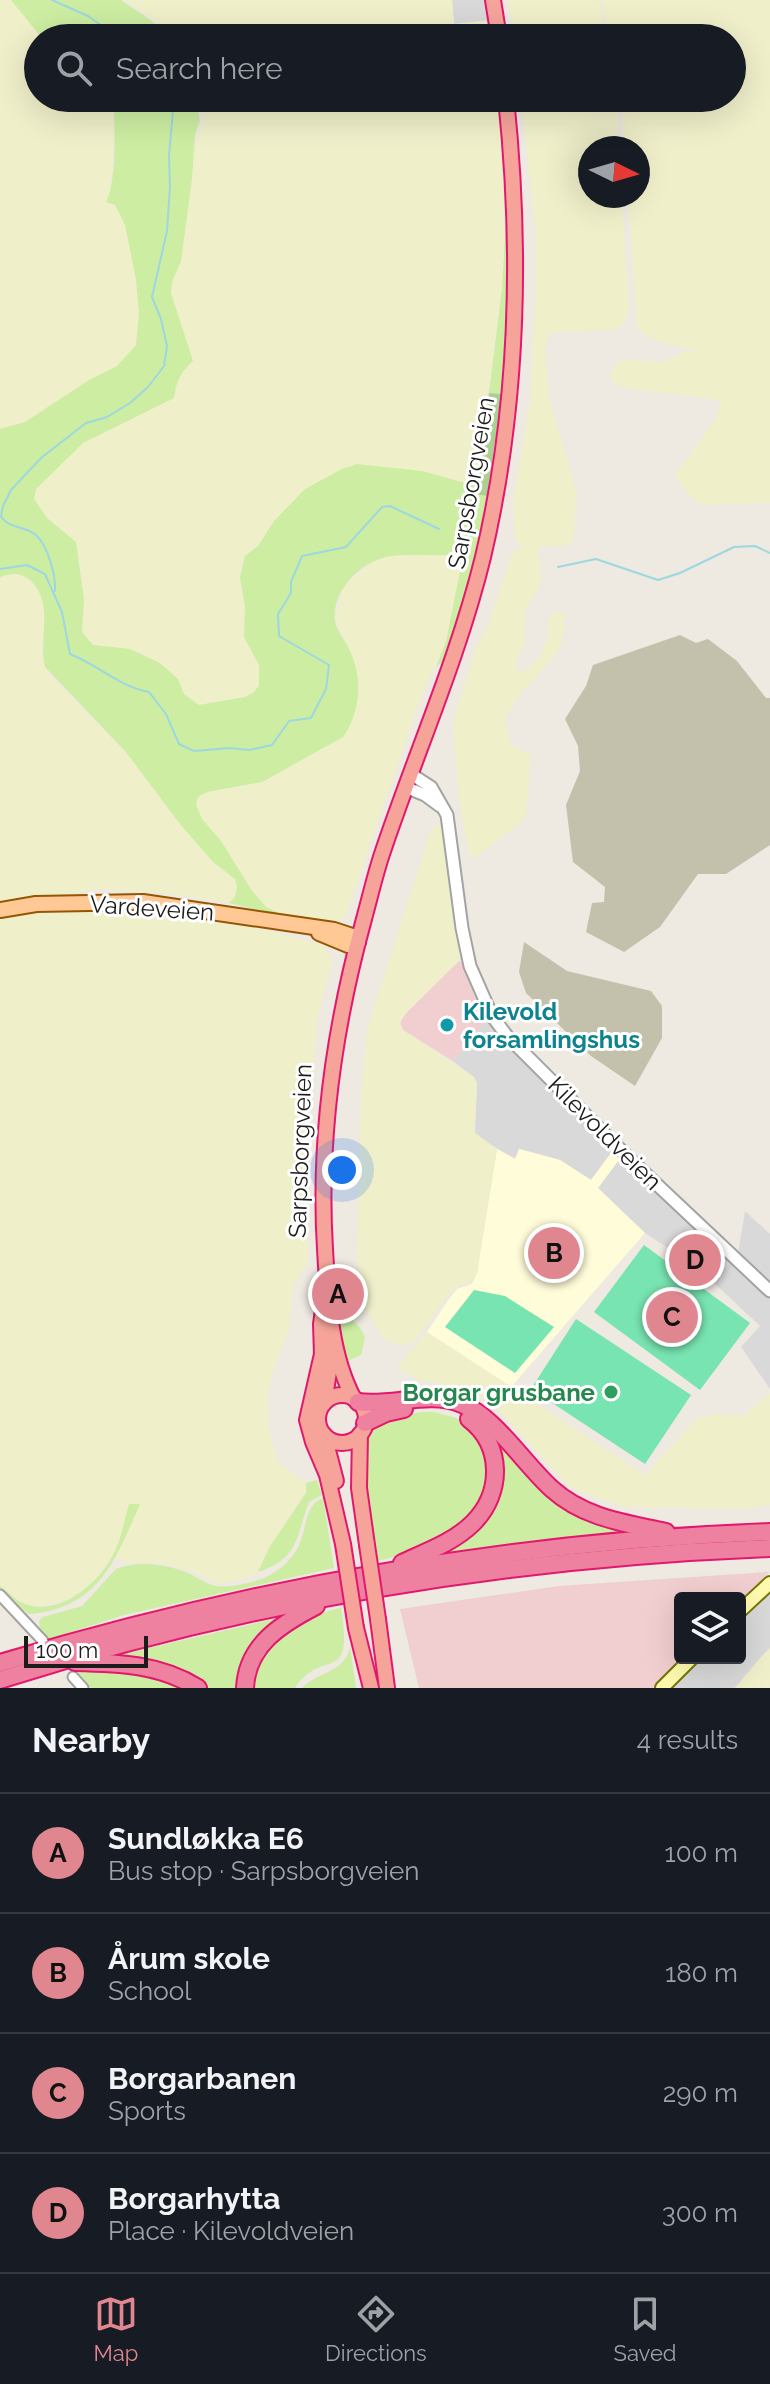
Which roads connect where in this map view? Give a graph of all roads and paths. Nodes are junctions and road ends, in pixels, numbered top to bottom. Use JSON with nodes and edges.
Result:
{"nodes":[{"id":1,"x":493,"y":0,"type":"edge"},
{"id":2,"x":497,"y":24,"type":"edge"},
{"id":3,"x":507,"y":112,"type":"edge"},
{"id":4,"x":408,"y":780,"type":"junction"},
{"id":5,"x":0,"y":910,"type":"edge"},
{"id":6,"x":353,"y":941,"type":"junction"},
{"id":7,"x":770,"y":1291,"type":"edge"},
{"id":8,"x":323,"y":1310,"type":"junction"},
{"id":9,"x":356,"y":1401,"type":"junction"},
{"id":10,"x":324,"y":1403,"type":"junction"},
{"id":11,"x":363,"y":1428,"type":"junction"},
{"id":12,"x":324,"y":1435,"type":"junction"},
{"id":13,"x":770,"y":1532,"type":"edge"},
{"id":14,"x":691,"y":1536,"type":"junction"},
{"id":15,"x":343,"y":1544,"type":"junction"},
{"id":16,"x":770,"y":1548,"type":"edge"},
{"id":17,"x":383,"y":1572,"type":"junction"},
{"id":18,"x":770,"y":1583,"type":"edge"},
{"id":19,"x":0,"y":1595,"type":"edge"},
{"id":20,"x":334,"y":1598,"type":"junction"},
{"id":21,"x":746,"y":1605,"type":"edge"},
{"id":22,"x":43,"y":1641,"type":"dead end"},
{"id":23,"x":57,"y":1662,"type":"junction"},
{"id":24,"x":0,"y":1663,"type":"edge"},
{"id":25,"x":686,"y":1664,"type":"edge"},
{"id":26,"x":73,"y":1677,"type":"dead end"},
{"id":27,"x":0,"y":1680,"type":"edge"},
{"id":28,"x":83,"y":1688,"type":"edge"},
{"id":29,"x":198,"y":1688,"type":"edge"},
{"id":30,"x":245,"y":1688,"type":"edge"},
{"id":31,"x":371,"y":1688,"type":"edge"},
{"id":32,"x":387,"y":1688,"type":"edge"},
{"id":33,"x":662,"y":1688,"type":"edge"}],
"edges":[{"from":1,"to":2,"type":"highway"},
{"from":3,"to":4,"type":"highway","name":"Sarpsborgveien"},
{"from":4,"to":6,"type":"highway","name":"Sarpsborgveien"},
{"from":4,"to":7,"type":"street","name":"Kilevoldveien"},
{"from":5,"to":6,"type":"main road","name":"Vardeveien"},
{"from":6,"to":8,"type":"highway","name":"Sarpsborgveien"},
{"from":6,"to":9,"type":"highway","name":"Sarpsborgveien"},
{"from":8,"to":10,"type":"highway","name":"Sarpsborgveien"},
{"from":8,"to":15,"type":"highway"},
{"from":9,"to":10,"type":"highway"},
{"from":9,"to":11,"type":"highway"},
{"from":9,"to":14,"type":"highway"},
{"from":10,"to":12,"type":"highway"},
{"from":11,"to":12,"type":"highway"},
{"from":11,"to":17,"type":"highway"},
{"from":11,"to":32,"type":"highway","bridge":true},
{"from":12,"to":15,"type":"highway"},
{"from":13,"to":14,"type":"highway"},
{"from":14,"to":17,"type":"highway"},
{"from":15,"to":31,"type":"highway","bridge":true},
{"from":16,"to":20,"type":"highway"},
{"from":17,"to":24,"type":"highway"},
{"from":18,"to":21,"type":"main road"},
{"from":19,"to":22,"type":"street"},
{"from":20,"to":23,"type":"highway"},
{"from":20,"to":30,"type":"highway"},
{"from":23,"to":27,"type":"highway"},
{"from":23,"to":29,"type":"highway"},
{"from":25,"to":33,"type":"main road"},
{"from":26,"to":28,"type":"street"}]}
